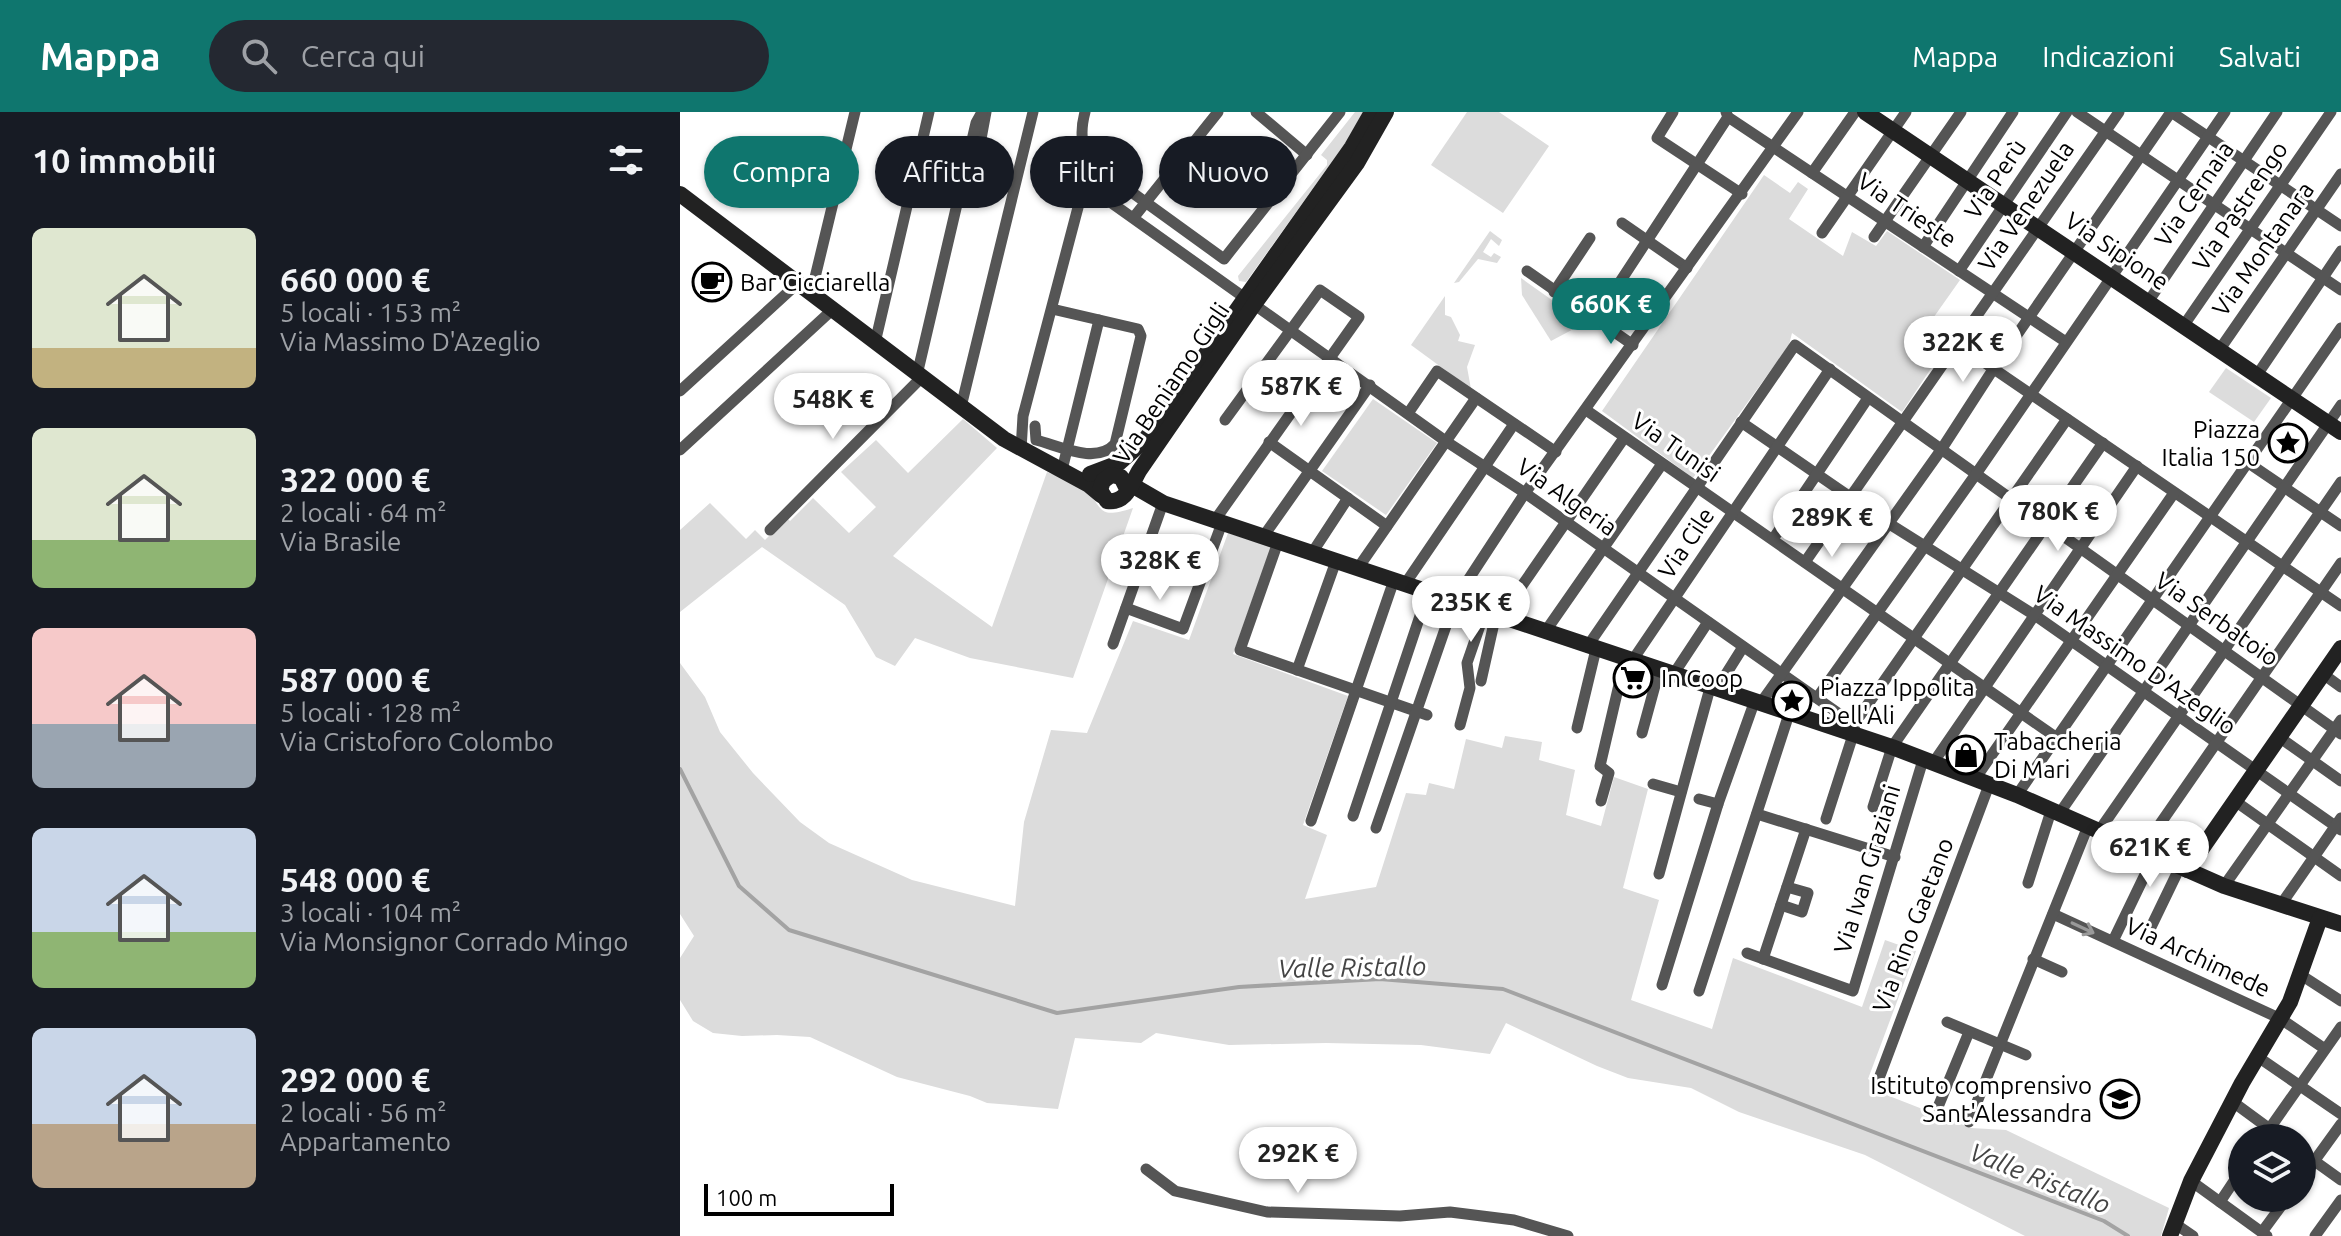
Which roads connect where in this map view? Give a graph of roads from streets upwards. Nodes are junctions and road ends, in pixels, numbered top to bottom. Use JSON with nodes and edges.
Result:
{"nodes":[{"id":1,"x":855,"y":112,"type":"edge"},
{"id":2,"x":929,"y":112,"type":"edge"},
{"id":3,"x":984,"y":112,"type":"edge"},
{"id":4,"x":1033,"y":112,"type":"edge"},
{"id":5,"x":1085,"y":112,"type":"edge"},
{"id":6,"x":1218,"y":112,"type":"edge"},
{"id":7,"x":1256,"y":112,"type":"edge"},
{"id":8,"x":1340,"y":112,"type":"edge"},
{"id":9,"x":1372,"y":112,"type":"edge"},
{"id":10,"x":1386,"y":112,"type":"edge"},
{"id":11,"x":1673,"y":112,"type":"edge"},
{"id":12,"x":1798,"y":112,"type":"edge"},
{"id":13,"x":1855,"y":112,"type":"edge"},
{"id":14,"x":1865,"y":112,"type":"edge"},
{"id":15,"x":1906,"y":112,"type":"edge"},
{"id":16,"x":1961,"y":112,"type":"edge"},
{"id":17,"x":2013,"y":112,"type":"edge"},
{"id":18,"x":2067,"y":112,"type":"edge"},
{"id":19,"x":2077,"y":112,"type":"edge"},
{"id":20,"x":2119,"y":112,"type":"edge"},
{"id":21,"x":2171,"y":112,"type":"edge"},
{"id":22,"x":2225,"y":112,"type":"edge"},
{"id":23,"x":2277,"y":112,"type":"edge"},
{"id":24,"x":2331,"y":112,"type":"edge"},
{"id":25,"x":1727,"y":114,"type":"edge"},
{"id":26,"x":1892,"y":131,"type":"junction"},
{"id":27,"x":2104,"y":131,"type":"junction"},
{"id":28,"x":1081,"y":136,"type":"edge"},
{"id":29,"x":2208,"y":137,"type":"junction"},
{"id":30,"x":1774,"y":146,"type":"junction"},
{"id":31,"x":1307,"y":155,"type":"junction"},
{"id":32,"x":1929,"y":156,"type":"junction"},
{"id":33,"x":2140,"y":156,"type":"junction"},
{"id":34,"x":2243,"y":160,"type":"junction"},
{"id":35,"x":1698,"y":164,"type":"junction"},
{"id":36,"x":1812,"y":173,"type":"junction"},
{"id":37,"x":2341,"y":174,"type":"edge"},
{"id":38,"x":1966,"y":180,"type":"junction"},
{"id":39,"x":2178,"y":180,"type":"junction"},
{"id":40,"x":2280,"y":185,"type":"junction"},
{"id":41,"x":680,"y":194,"type":"edge"},
{"id":42,"x":1742,"y":194,"type":"junction"},
{"id":43,"x":1848,"y":196,"type":"junction"},
{"id":44,"x":1144,"y":202,"type":"junction"},
{"id":45,"x":2215,"y":204,"type":"junction"},
{"id":46,"x":2004,"y":206,"type":"junction"},
{"id":47,"x":1079,"y":208,"type":"edge"},
{"id":48,"x":1121,"y":208,"type":"edge"},
{"id":49,"x":2317,"y":209,"type":"junction"},
{"id":50,"x":1134,"y":217,"type":"junction"},
{"id":51,"x":1884,"y":221,"type":"junction"},
{"id":52,"x":1622,"y":223,"type":"dead end"},
{"id":53,"x":2038,"y":226,"type":"junction"},
{"id":54,"x":2341,"y":226,"type":"edge"},
{"id":55,"x":2251,"y":229,"type":"junction"},
{"id":56,"x":1822,"y":233,"type":"dead end"},
{"id":57,"x":1874,"y":237,"type":"dead end"},
{"id":58,"x":1590,"y":238,"type":"dead end"},
{"id":59,"x":1647,"y":240,"type":"junction"},
{"id":60,"x":1923,"y":247,"type":"junction"},
{"id":61,"x":2075,"y":251,"type":"junction"},
{"id":62,"x":2341,"y":251,"type":"edge"},
{"id":63,"x":2286,"y":252,"type":"junction"},
{"id":64,"x":1687,"y":268,"type":"junction"},
{"id":65,"x":1527,"y":271,"type":"dead end"},
{"id":66,"x":1959,"y":271,"type":"junction"},
{"id":67,"x":2111,"y":278,"type":"junction"},
{"id":68,"x":2323,"y":278,"type":"junction"},
{"id":69,"x":797,"y":284,"type":"junction"},
{"id":70,"x":2341,"y":290,"type":"edge"},
{"id":71,"x":1554,"y":292,"type":"junction"},
{"id":72,"x":1993,"y":293,"type":"junction"},
{"id":73,"x":811,"y":294,"type":"junction"},
{"id":74,"x":1250,"y":300,"type":"junction"},
{"id":75,"x":2148,"y":302,"type":"junction"},
{"id":76,"x":1052,"y":309,"type":"junction"},
{"id":77,"x":831,"y":311,"type":"junction"},
{"id":78,"x":2029,"y":317,"type":"junction"},
{"id":79,"x":1099,"y":320,"type":"junction"},
{"id":80,"x":1595,"y":320,"type":"junction"},
{"id":81,"x":2184,"y":325,"type":"junction"},
{"id":82,"x":1934,"y":328,"type":"dead end"},
{"id":83,"x":2341,"y":328,"type":"edge"},
{"id":84,"x":1292,"y":329,"type":"junction"},
{"id":85,"x":2066,"y":342,"type":"junction"},
{"id":86,"x":875,"y":343,"type":"junction"},
{"id":87,"x":1958,"y":344,"type":"junction"},
{"id":88,"x":1633,"y":345,"type":"junction"},
{"id":89,"x":2220,"y":349,"type":"junction"},
{"id":90,"x":1330,"y":359,"type":"junction"},
{"id":91,"x":1994,"y":368,"type":"junction"},
{"id":92,"x":1830,"y":369,"type":"junction"},
{"id":93,"x":2257,"y":375,"type":"junction"},
{"id":94,"x":919,"y":376,"type":"junction"},
{"id":95,"x":1370,"y":385,"type":"junction"},
{"id":96,"x":680,"y":391,"type":"edge"},
{"id":97,"x":2031,"y":394,"type":"junction"},
{"id":98,"x":1476,"y":398,"type":"junction"},
{"id":99,"x":1868,"y":398,"type":"junction"},
{"id":100,"x":2292,"y":398,"type":"junction"},
{"id":101,"x":2341,"y":405,"type":"edge"},
{"id":102,"x":961,"y":407,"type":"junction"},
{"id":103,"x":1586,"y":410,"type":"junction"},
{"id":104,"x":1409,"y":412,"type":"junction"},
{"id":105,"x":1023,"y":416,"type":"junction"},
{"id":106,"x":2067,"y":419,"type":"junction"},
{"id":107,"x":1225,"y":420,"type":"dead end"},
{"id":108,"x":1741,"y":422,"type":"junction"},
{"id":109,"x":1903,"y":423,"type":"junction"},
{"id":110,"x":1514,"y":424,"type":"junction"},
{"id":111,"x":1035,"y":426,"type":"dead end"},
{"id":112,"x":2335,"y":428,"type":"edge"},
{"id":113,"x":1624,"y":438,"type":"junction"},
{"id":114,"x":1004,"y":439,"type":"junction"},
{"id":115,"x":1145,"y":440,"type":"junction"},
{"id":116,"x":1269,"y":442,"type":"junction"},
{"id":117,"x":1447,"y":442,"type":"junction"},
{"id":118,"x":2103,"y":443,"type":"junction"},
{"id":119,"x":1777,"y":447,"type":"junction"},
{"id":120,"x":1067,"y":448,"type":"junction"},
{"id":121,"x":680,"y":450,"type":"edge"},
{"id":122,"x":1021,"y":450,"type":"junction"},
{"id":123,"x":1941,"y":450,"type":"junction"},
{"id":124,"x":1556,"y":452,"type":"junction"},
{"id":125,"x":2247,"y":462,"type":"junction"},
{"id":126,"x":1662,"y":464,"type":"junction"},
{"id":127,"x":2137,"y":466,"type":"junction"},
{"id":128,"x":1486,"y":467,"type":"junction"},
{"id":129,"x":1062,"y":470,"type":"junction"},
{"id":130,"x":1309,"y":471,"type":"junction"},
{"id":131,"x":1090,"y":474,"type":"junction"},
{"id":132,"x":1976,"y":474,"type":"junction"},
{"id":133,"x":1816,"y":475,"type":"junction"},
{"id":134,"x":2341,"y":482,"type":"edge"},
{"id":135,"x":1125,"y":483,"type":"junction"},
{"id":136,"x":2285,"y":486,"type":"junction"},
{"id":137,"x":1696,"y":489,"type":"junction"},
{"id":138,"x":1525,"y":493,"type":"junction"},
{"id":139,"x":2174,"y":493,"type":"junction"},
{"id":140,"x":1852,"y":497,"type":"junction"},
{"id":141,"x":1348,"y":498,"type":"junction"},
{"id":142,"x":2011,"y":498,"type":"junction"},
{"id":143,"x":1163,"y":503,"type":"junction"},
{"id":144,"x":2320,"y":512,"type":"junction"},
{"id":145,"x":1732,"y":514,"type":"junction"},
{"id":146,"x":2210,"y":517,"type":"junction"},
{"id":147,"x":1218,"y":521,"type":"junction"},
{"id":148,"x":1566,"y":523,"type":"junction"},
{"id":149,"x":1888,"y":523,"type":"junction"},
{"id":150,"x":2047,"y":524,"type":"junction"},
{"id":151,"x":1387,"y":526,"type":"junction"},
{"id":152,"x":2341,"y":526,"type":"edge"},
{"id":153,"x":770,"y":530,"type":"dead end"},
{"id":154,"x":1271,"y":539,"type":"junction"},
{"id":155,"x":1773,"y":539,"type":"junction"},
{"id":156,"x":2246,"y":541,"type":"junction"},
{"id":157,"x":1925,"y":546,"type":"junction"},
{"id":158,"x":1602,"y":549,"type":"junction"},
{"id":159,"x":2082,"y":549,"type":"junction"},
{"id":160,"x":1312,"y":553,"type":"junction"},
{"id":161,"x":1336,"y":561,"type":"junction"},
{"id":162,"x":1805,"y":562,"type":"junction"},
{"id":163,"x":2341,"y":563,"type":"edge"},
{"id":164,"x":2283,"y":566,"type":"junction"},
{"id":165,"x":1358,"y":568,"type":"junction"},
{"id":166,"x":1962,"y":568,"type":"junction"},
{"id":167,"x":1637,"y":574,"type":"junction"},
{"id":168,"x":2117,"y":577,"type":"junction"},
{"id":169,"x":1400,"y":582,"type":"junction"},
{"id":170,"x":1842,"y":588,"type":"junction"},
{"id":171,"x":1428,"y":592,"type":"junction"},
{"id":172,"x":1999,"y":592,"type":"junction"},
{"id":173,"x":2321,"y":592,"type":"junction"},
{"id":174,"x":1455,"y":600,"type":"junction"},
{"id":175,"x":1674,"y":600,"type":"junction"},
{"id":176,"x":2153,"y":600,"type":"junction"},
{"id":177,"x":2341,"y":606,"type":"edge"},
{"id":178,"x":1126,"y":608,"type":"junction"},
{"id":179,"x":1878,"y":613,"type":"junction"},
{"id":180,"x":1494,"y":614,"type":"junction"},
{"id":181,"x":2036,"y":616,"type":"junction"},
{"id":182,"x":1708,"y":622,"type":"junction"},
{"id":183,"x":2188,"y":625,"type":"junction"},
{"id":184,"x":1545,"y":632,"type":"junction"},
{"id":185,"x":1914,"y":638,"type":"junction"},
{"id":186,"x":2070,"y":640,"type":"junction"},
{"id":187,"x":1113,"y":644,"type":"dead end"},
{"id":188,"x":1743,"y":647,"type":"junction"},
{"id":189,"x":1592,"y":648,"type":"junction"},
{"id":190,"x":2341,"y":648,"type":"edge"},
{"id":191,"x":2224,"y":650,"type":"junction"},
{"id":192,"x":1629,"y":660,"type":"junction"},
{"id":193,"x":1950,"y":663,"type":"junction"},
{"id":194,"x":2107,"y":666,"type":"junction"},
{"id":195,"x":1297,"y":670,"type":"junction"},
{"id":196,"x":1666,"y":673,"type":"junction"},
{"id":197,"x":2323,"y":674,"type":"junction"},
{"id":198,"x":1781,"y":675,"type":"junction"},
{"id":199,"x":2262,"y":677,"type":"junction"},
{"id":200,"x":1481,"y":681,"type":"dead end"},
{"id":201,"x":2341,"y":687,"type":"edge"},
{"id":202,"x":1985,"y":688,"type":"junction"},
{"id":203,"x":1713,"y":689,"type":"junction"},
{"id":204,"x":1356,"y":691,"type":"junction"},
{"id":205,"x":2143,"y":692,"type":"junction"},
{"id":206,"x":1817,"y":698,"type":"junction"},
{"id":207,"x":1391,"y":703,"type":"junction"},
{"id":208,"x":1757,"y":704,"type":"junction"},
{"id":209,"x":2301,"y":705,"type":"junction"},
{"id":210,"x":1421,"y":713,"type":"junction"},
{"id":211,"x":1789,"y":714,"type":"junction"},
{"id":212,"x":2020,"y":714,"type":"junction"},
{"id":213,"x":2178,"y":717,"type":"junction"},
{"id":214,"x":1460,"y":725,"type":"dead end"},
{"id":215,"x":1577,"y":728,"type":"dead end"},
{"id":216,"x":2339,"y":728,"type":"edge"},
{"id":217,"x":1851,"y":731,"type":"junction"},
{"id":218,"x":1642,"y":733,"type":"dead end"},
{"id":219,"x":2279,"y":737,"type":"junction"},
{"id":220,"x":2057,"y":738,"type":"junction"},
{"id":221,"x":2216,"y":744,"type":"junction"},
{"id":222,"x":1892,"y":747,"type":"junction"},
{"id":223,"x":1928,"y":761,"type":"junction"},
{"id":224,"x":2312,"y":761,"type":"junction"},
{"id":225,"x":2255,"y":771,"type":"junction"},
{"id":226,"x":2341,"y":781,"type":"edge"},
{"id":227,"x":1982,"y":782,"type":"junction"},
{"id":228,"x":1653,"y":784,"type":"dead end"},
{"id":229,"x":1681,"y":792,"type":"junction"},
{"id":230,"x":2289,"y":794,"type":"junction"},
{"id":231,"x":2017,"y":795,"type":"junction"},
{"id":232,"x":1699,"y":799,"type":"dead end"},
{"id":233,"x":1601,"y":801,"type":"dead end"},
{"id":234,"x":2235,"y":801,"type":"junction"},
{"id":235,"x":1718,"y":804,"type":"junction"},
{"id":236,"x":1873,"y":807,"type":"dead end"},
{"id":237,"x":2055,"y":813,"type":"junction"},
{"id":238,"x":1757,"y":814,"type":"junction"},
{"id":239,"x":1353,"y":816,"type":"dead end"},
{"id":240,"x":1826,"y":819,"type":"dead end"},
{"id":241,"x":1311,"y":821,"type":"dead end"},
{"id":242,"x":2268,"y":824,"type":"junction"},
{"id":243,"x":2339,"y":825,"type":"edge"},
{"id":244,"x":1376,"y":828,"type":"dead end"},
{"id":245,"x":2094,"y":828,"type":"junction"},
{"id":246,"x":1806,"y":829,"type":"junction"},
{"id":247,"x":2148,"y":853,"type":"junction"},
{"id":248,"x":1895,"y":857,"type":"junction"},
{"id":249,"x":2315,"y":857,"type":"junction"},
{"id":250,"x":2183,"y":869,"type":"junction"},
{"id":251,"x":1659,"y":874,"type":"dead end"},
{"id":252,"x":2341,"y":876,"type":"edge"},
{"id":253,"x":2028,"y":883,"type":"dead end"},
{"id":254,"x":2224,"y":886,"type":"junction"},
{"id":255,"x":1787,"y":887,"type":"junction"},
{"id":256,"x":1781,"y":905,"type":"junction"},
{"id":257,"x":2280,"y":906,"type":"junction"},
{"id":258,"x":2053,"y":914,"type":"junction"},
{"id":259,"x":2320,"y":918,"type":"junction"},
{"id":260,"x":2341,"y":923,"type":"edge"},
{"id":261,"x":2151,"y":927,"type":"dead end"},
{"id":262,"x":2113,"y":941,"type":"junction"},
{"id":263,"x":1747,"y":953,"type":"dead end"},
{"id":264,"x":1763,"y":959,"type":"junction"},
{"id":265,"x":2033,"y":959,"type":"junction"},
{"id":266,"x":2062,"y":972,"type":"dead end"},
{"id":267,"x":2301,"y":975,"type":"junction"},
{"id":268,"x":1662,"y":985,"type":"dead end"},
{"id":269,"x":1699,"y":991,"type":"dead end"},
{"id":270,"x":2341,"y":1001,"type":"edge"},
{"id":271,"x":2281,"y":1019,"type":"junction"},
{"id":272,"x":1947,"y":1022,"type":"dead end"},
{"id":273,"x":2341,"y":1027,"type":"edge"},
{"id":274,"x":1969,"y":1032,"type":"junction"},
{"id":275,"x":1999,"y":1044,"type":"junction"},
{"id":276,"x":2325,"y":1049,"type":"junction"},
{"id":277,"x":2026,"y":1055,"type":"dead end"},
{"id":278,"x":2258,"y":1057,"type":"junction"},
{"id":279,"x":1878,"y":1081,"type":"dead end"},
{"id":280,"x":2300,"y":1086,"type":"junction"},
{"id":281,"x":2233,"y":1102,"type":"junction"},
{"id":282,"x":1938,"y":1107,"type":"dead end"},
{"id":283,"x":2341,"y":1114,"type":"edge"},
{"id":284,"x":1969,"y":1122,"type":"dead end"},
{"id":285,"x":2256,"y":1124,"type":"edge"},
{"id":286,"x":2273,"y":1124,"type":"edge"},
{"id":287,"x":2341,"y":1124,"type":"edge"},
{"id":288,"x":2316,"y":1158,"type":"edge"},
{"id":289,"x":2316,"y":1162,"type":"edge"},
{"id":290,"x":1146,"y":1169,"type":"dead end"},
{"id":291,"x":2341,"y":1180,"type":"edge"},
{"id":292,"x":2191,"y":1181,"type":"junction"},
{"id":293,"x":2228,"y":1190,"type":"edge"},
{"id":294,"x":2341,"y":1200,"type":"edge"},
{"id":295,"x":2220,"y":1202,"type":"junction"},
{"id":296,"x":2278,"y":1212,"type":"edge"},
{"id":297,"x":2172,"y":1230,"type":"edge"},
{"id":298,"x":2265,"y":1234,"type":"edge"},
{"id":299,"x":1568,"y":1236,"type":"edge"},
{"id":300,"x":2193,"y":1236,"type":"edge"},
{"id":301,"x":2315,"y":1236,"type":"edge"}],
"edges":[{"from":1,"to":73,"type":"street"},
{"from":2,"to":86,"type":"street"},
{"from":3,"to":94,"type":"street"},
{"from":4,"to":102,"type":"street"},
{"from":5,"to":28,"type":"street"},
{"from":6,"to":44,"type":"street"},
{"from":7,"to":31,"type":"street"},
{"from":8,"to":31,"type":"street"},
{"from":9,"to":74,"type":"street"},
{"from":10,"to":74,"type":"street"},
{"from":11,"to":35,"type":"street"},
{"from":12,"to":30,"type":"street"},
{"from":13,"to":36,"type":"street"},
{"from":14,"to":26,"type":"street","name":"Via Sipione"},
{"from":15,"to":26,"type":"street"},
{"from":16,"to":32,"type":"street"},
{"from":17,"to":38,"type":"street"},
{"from":18,"to":46,"type":"street","name":"Via Perù"},
{"from":19,"to":27,"type":"street"},
{"from":20,"to":27,"type":"street","name":"Via Venezuela"},
{"from":21,"to":29,"type":"street"},
{"from":21,"to":33,"type":"street"},
{"from":22,"to":29,"type":"street"},
{"from":23,"to":34,"type":"street","name":"Via Cernaia"},
{"from":24,"to":40,"type":"street","name":"Via Pastrengo"},
{"from":25,"to":30,"type":"street","name":"Via Trieste"},
{"from":25,"to":35,"type":"street"},
{"from":26,"to":32,"type":"street","name":"Via Sipione"},
{"from":26,"to":43,"type":"street"},
{"from":27,"to":33,"type":"street"},
{"from":27,"to":53,"type":"street","name":"Via Venezuela"},
{"from":29,"to":34,"type":"street"},
{"from":29,"to":39,"type":"street"},
{"from":30,"to":36,"type":"street","name":"Via Trieste"},
{"from":30,"to":42,"type":"street"},
{"from":31,"to":44,"type":"street"},
{"from":32,"to":38,"type":"street","name":"Via Sipione"},
{"from":32,"to":51,"type":"street"},
{"from":33,"to":39,"type":"street"},
{"from":33,"to":61,"type":"street"},
{"from":34,"to":40,"type":"street"},
{"from":34,"to":45,"type":"street","name":"Via Cernaia"},
{"from":35,"to":42,"type":"street"},
{"from":35,"to":59,"type":"street"},
{"from":36,"to":43,"type":"street","name":"Via Trieste"},
{"from":37,"to":49,"type":"street","name":"Via Montanara"},
{"from":38,"to":46,"type":"street","name":"Via Sipione"},
{"from":38,"to":60,"type":"street"},
{"from":39,"to":45,"type":"street"},
{"from":39,"to":67,"type":"street"},
{"from":40,"to":49,"type":"street"},
{"from":40,"to":55,"type":"street","name":"Via Pastrengo"},
{"from":41,"to":69,"type":"street"},
{"from":42,"to":64,"type":"street"},
{"from":43,"to":51,"type":"street","name":"Via Trieste"},
{"from":43,"to":56,"type":"street"},
{"from":44,"to":50,"type":"street"},
{"from":45,"to":55,"type":"street"},
{"from":45,"to":75,"type":"street","name":"Via Cernaia"},
{"from":46,"to":53,"type":"street","name":"Via Sipione"},
{"from":46,"to":66,"type":"street","name":"Via Perù"},
{"from":47,"to":76,"type":"street"},
{"from":48,"to":50,"type":"street","name":"Via Algeria"},
{"from":49,"to":54,"type":"street"},
{"from":49,"to":63,"type":"street","name":"Via Montanara"},
{"from":50,"to":74,"type":"street","name":"Via Algeria"},
{"from":51,"to":57,"type":"street"},
{"from":51,"to":60,"type":"street","name":"Via Trieste"},
{"from":52,"to":59,"type":"street"},
{"from":53,"to":61,"type":"street","name":"Via Sipione"},
{"from":53,"to":72,"type":"street","name":"Via Venezuela"},
{"from":55,"to":63,"type":"street"},
{"from":55,"to":81,"type":"street","name":"Via Pastrengo"},
{"from":58,"to":71,"type":"street"},
{"from":59,"to":64,"type":"street"},
{"from":59,"to":80,"type":"street"},
{"from":60,"to":66,"type":"street","name":"Via Trieste"},
{"from":61,"to":67,"type":"street","name":"Via Sipione"},
{"from":61,"to":78,"type":"street"},
{"from":62,"to":68,"type":"street"},
{"from":63,"to":68,"type":"street"},
{"from":63,"to":89,"type":"street","name":"Via Montanara"},
{"from":64,"to":88,"type":"street"},
{"from":65,"to":71,"type":"street"},
{"from":66,"to":72,"type":"street","name":"Via Trieste"},
{"from":67,"to":75,"type":"street","name":"Via Sipione"},
{"from":67,"to":85,"type":"street"},
{"from":68,"to":70,"type":"street"},
{"from":68,"to":93,"type":"street"},
{"from":69,"to":73,"type":"street"},
{"from":69,"to":96,"type":"street"},
{"from":71,"to":80,"type":"street"},
{"from":72,"to":78,"type":"street","name":"Via Trieste"},
{"from":72,"to":87,"type":"street","name":"Via Venezuela"},
{"from":73,"to":77,"type":"street"},
{"from":74,"to":84,"type":"street","name":"Via Algeria"},
{"from":74,"to":115,"type":"street","name":"Via Beniamo Gigli"},
{"from":74,"to":135,"type":"street","name":"Via Beniamo Gigli"},
{"from":75,"to":81,"type":"street","name":"Via Sipione"},
{"from":76,"to":79,"type":"street"},
{"from":76,"to":105,"type":"street"},
{"from":77,"to":86,"type":"street"},
{"from":77,"to":121,"type":"street"},
{"from":78,"to":85,"type":"street","name":"Via Trieste"},
{"from":78,"to":91,"type":"street"},
{"from":79,"to":120,"type":"street"},
{"from":79,"to":120,"type":"street"},
{"from":80,"to":88,"type":"street"},
{"from":81,"to":89,"type":"street","name":"Via Sipione"},
{"from":82,"to":87,"type":"street"},
{"from":83,"to":100,"type":"street"},
{"from":84,"to":90,"type":"street","name":"Via Algeria"},
{"from":84,"to":90,"type":"street"},
{"from":84,"to":107,"type":"street"},
{"from":85,"to":97,"type":"street"},
{"from":86,"to":94,"type":"street"},
{"from":87,"to":91,"type":"street"},
{"from":87,"to":109,"type":"street","name":"Via Venezuela"},
{"from":88,"to":103,"type":"street"},
{"from":89,"to":93,"type":"street","name":"Via Sipione"},
{"from":90,"to":95,"type":"street","name":"Via Algeria"},
{"from":90,"to":116,"type":"street"},
{"from":91,"to":97,"type":"street"},
{"from":91,"to":123,"type":"street"},
{"from":92,"to":99,"type":"street","name":"Via Serbatoio"},
{"from":92,"to":108,"type":"street","name":"Via Serbatoio"},
{"from":92,"to":119,"type":"street","name":"Via Cile"},
{"from":93,"to":100,"type":"street","name":"Via Sipione"},
{"from":94,"to":102,"type":"street"},
{"from":94,"to":153,"type":"street"},
{"from":95,"to":104,"type":"street","name":"Via Algeria"},
{"from":95,"to":130,"type":"street"},
{"from":97,"to":106,"type":"street"},
{"from":97,"to":132,"type":"street"},
{"from":98,"to":104,"type":"street"},
{"from":98,"to":110,"type":"street"},
{"from":98,"to":117,"type":"street"},
{"from":99,"to":109,"type":"street","name":"Via Serbatoio"},
{"from":99,"to":133,"type":"street"},
{"from":100,"to":112,"type":"street","name":"Via Sipione"},
{"from":100,"to":125,"type":"street"},
{"from":101,"to":112,"type":"street"},
{"from":102,"to":114,"type":"street"},
{"from":103,"to":113,"type":"street","name":"Via Tunisi"},
{"from":103,"to":124,"type":"street"},
{"from":104,"to":117,"type":"street","name":"Via Algeria"},
{"from":105,"to":114,"type":"street"},
{"from":105,"to":122,"type":"street"},
{"from":106,"to":118,"type":"street"},
{"from":106,"to":142,"type":"street"},
{"from":108,"to":119,"type":"street","name":"Via Massimo D'Azeglio"},
{"from":108,"to":137,"type":"street"},
{"from":109,"to":123,"type":"street","name":"Via Serbatoio"},
{"from":109,"to":140,"type":"street","name":"Via Venezuela"},
{"from":110,"to":124,"type":"street"},
{"from":110,"to":128,"type":"street"},
{"from":111,"to":120,"type":"street"},
{"from":112,"to":136,"type":"street"},
{"from":113,"to":126,"type":"street","name":"Via Tunisi"},
{"from":113,"to":148,"type":"street"},
{"from":114,"to":122,"type":"street"},
{"from":115,"to":131,"type":"street","name":"Via Beniamo Gigli"},
{"from":115,"to":135,"type":"street"},
{"from":116,"to":130,"type":"street"},
{"from":116,"to":147,"type":"street"},
{"from":117,"to":128,"type":"street","name":"Via Algeria"},
{"from":117,"to":151,"type":"street"},
{"from":118,"to":127,"type":"street"},
{"from":118,"to":150,"type":"street"},
{"from":119,"to":133,"type":"street","name":"Via Massimo D'Azeglio"},
{"from":119,"to":145,"type":"street","name":"Via Cile"},
{"from":120,"to":129,"type":"street"},
{"from":122,"to":129,"type":"street"},
{"from":123,"to":132,"type":"street","name":"Via Serbatoio"},
{"from":123,"to":149,"type":"street"},
{"from":124,"to":138,"type":"street"},
{"from":125,"to":136,"type":"street"},
{"from":125,"to":146,"type":"street"},
{"from":126,"to":137,"type":"street","name":"Via Tunisi"},
{"from":126,"to":158,"type":"street"},
{"from":127,"to":139,"type":"street"},
{"from":127,"to":159,"type":"street"},
{"from":128,"to":138,"type":"street","name":"Via Algeria"},
{"from":128,"to":169,"type":"street"},
{"from":129,"to":131,"type":"street"},
{"from":129,"to":135,"type":"street"},
{"from":130,"to":141,"type":"street"},
{"from":130,"to":154,"type":"street"},
{"from":131,"to":135,"type":"street"},
{"from":132,"to":142,"type":"street","name":"Via Serbatoio"},
{"from":132,"to":157,"type":"street"},
{"from":133,"to":140,"type":"street","name":"Via Massimo D'Azeglio"},
{"from":133,"to":155,"type":"street"},
{"from":134,"to":144,"type":"street"},
{"from":135,"to":143,"type":"street"},
{"from":135,"to":143,"type":"street"},
{"from":136,"to":144,"type":"street"},
{"from":136,"to":156,"type":"street"},
{"from":137,"to":145,"type":"street","name":"Via Tunisi"},
{"from":137,"to":167,"type":"street"},
{"from":138,"to":148,"type":"street","name":"Via Algeria"},
{"from":138,"to":174,"type":"street"},
{"from":139,"to":146,"type":"street"},
{"from":139,"to":168,"type":"street","name":"Via Rino Gaetano"},
{"from":140,"to":149,"type":"street","name":"Via Massimo D'Azeglio"},
{"from":140,"to":162,"type":"street","name":"Via Venezuela"},
{"from":141,"to":151,"type":"street"},
{"from":141,"to":160,"type":"street"},
{"from":142,"to":150,"type":"street","name":"Via Serbatoio"},
{"from":142,"to":166,"type":"street"},
{"from":143,"to":147,"type":"street"},
{"from":143,"to":178,"type":"street"},
{"from":144,"to":152,"type":"street"},
{"from":144,"to":164,"type":"street"},
{"from":145,"to":155,"type":"street","name":"Via Tunisi"},
{"from":145,"to":175,"type":"street","name":"Via Cile"},
{"from":146,"to":156,"type":"street"},
{"from":146,"to":176,"type":"street"},
{"from":147,"to":154,"type":"street"},
{"from":147,"to":178,"type":"street"},
{"from":148,"to":158,"type":"street","name":"Via Algeria"},
{"from":148,"to":180,"type":"street"},
{"from":149,"to":157,"type":"street","name":"Via Massimo D'Azeglio"},
{"from":149,"to":170,"type":"street"},
{"from":150,"to":159,"type":"street","name":"Via Serbatoio"},
{"from":150,"to":172,"type":"street"},
{"from":151,"to":165,"type":"street"},
{"from":154,"to":160,"type":"street"},
{"from":154,"to":195,"type":"street"},
{"from":155,"to":162,"type":"street","name":"Via Tunisi"},
{"from":156,"to":164,"type":"street"},
{"from":156,"to":183,"type":"street"},
{"from":157,"to":166,"type":"street","name":"Via Massimo D'Azeglio"},
{"from":157,"to":179,"type":"street"},
{"from":158,"to":167,"type":"street","name":"Via Algeria"},
{"from":158,"to":184,"type":"street"},
{"from":159,"to":168,"type":"street","name":"Via Serbatoio"},
{"from":159,"to":181,"type":"street"},
{"from":160,"to":161,"type":"street"},
{"from":161,"to":165,"type":"street"},
{"from":161,"to":195,"type":"street"},
{"from":162,"to":170,"type":"street","name":"Via Tunisi"},
{"from":163,"to":173,"type":"street"},
{"from":164,"to":173,"type":"street"},
{"from":164,"to":191,"type":"street"},
{"from":165,"to":169,"type":"street"},
{"from":166,"to":172,"type":"street","name":"Via Massimo D'Azeglio"},
{"from":166,"to":185,"type":"street"},
{"from":167,"to":175,"type":"street","name":"Via Algeria"},
{"from":167,"to":189,"type":"street"},
{"from":168,"to":176,"type":"street","name":"Via Serbatoio"},
{"from":168,"to":186,"type":"street","name":"Via Rino Gaetano"},
{"from":169,"to":171,"type":"street"},
{"from":169,"to":204,"type":"street"},
{"from":170,"to":179,"type":"street","name":"Via Tunisi"},
{"from":170,"to":198,"type":"street"},
{"from":171,"to":174,"type":"street"},
{"from":171,"to":207,"type":"street"},
{"from":172,"to":181,"type":"street","name":"Via Massimo D'Azeglio"},
{"from":172,"to":193,"type":"street"},
{"from":173,"to":177,"type":"street"},
{"from":173,"to":199,"type":"street"},
{"from":174,"to":180,"type":"street"},
{"from":174,"to":210,"type":"street"},
{"from":175,"to":182,"type":"street","name":"Via Algeria"},
{"from":175,"to":192,"type":"street","name":"Via Cile"},
{"from":176,"to":183,"type":"street","name":"Via Serbatoio"},
{"from":176,"to":194,"type":"street"},
{"from":178,"to":187,"type":"street"},
{"from":179,"to":185,"type":"street","name":"Via Tunisi"},
{"from":179,"to":206,"type":"street"},
{"from":180,"to":184,"type":"street"},
{"from":180,"to":200,"type":"street"},
{"from":180,"to":214,"type":"street"},
{"from":181,"to":186,"type":"street","name":"Via Massimo D'Azeglio"},
{"from":181,"to":202,"type":"street"},
{"from":182,"to":188,"type":"street","name":"Via Algeria"},
{"from":182,"to":196,"type":"street"},
{"from":183,"to":191,"type":"street","name":"Via Serbatoio"},
{"from":183,"to":205,"type":"street"},
{"from":184,"to":189,"type":"street"},
{"from":185,"to":193,"type":"street","name":"Via Tunisi"},
{"from":185,"to":217,"type":"street"},
{"from":186,"to":194,"type":"street","name":"Via Massimo D'Azeglio"},
{"from":186,"to":212,"type":"street","name":"Via Rino Gaetano"},
{"from":188,"to":198,"type":"street","name":"Via Algeria"},
{"from":188,"to":203,"type":"street"},
{"from":189,"to":192,"type":"street"},
{"from":189,"to":215,"type":"street"},
{"from":190,"to":197,"type":"street"},
{"from":191,"to":199,"type":"street","name":"Via Serbatoio"},
{"from":191,"to":213,"type":"street"},
{"from":192,"to":196,"type":"street"},
{"from":192,"to":233,"type":"street"},
{"from":193,"to":202,"type":"street","name":"Via Tunisi"},
{"from":193,"to":222,"type":"street"},
{"from":194,"to":205,"type":"street","name":"Via Massimo D'Azeglio"},
{"from":194,"to":220,"type":"street"},
{"from":195,"to":204,"type":"street"},
{"from":196,"to":203,"type":"street"},
{"from":196,"to":218,"type":"street"},
{"from":197,"to":201,"type":"street"},
{"from":197,"to":209,"type":"street"},
{"from":198,"to":206,"type":"street","name":"Via Algeria"},
{"from":198,"to":208,"type":"street"},
{"from":199,"to":209,"type":"street","name":"Via Serbatoio"},
{"from":199,"to":221,"type":"street"},
{"from":202,"to":212,"type":"street","name":"Via Tunisi"},
{"from":202,"to":223,"type":"street"},
{"from":203,"to":208,"type":"street"},
{"from":203,"to":229,"type":"street"},
{"from":204,"to":207,"type":"street"},
{"from":204,"to":241,"type":"street"},
{"from":205,"to":213,"type":"street","name":"Via Massimo D'Azeglio"},
{"from":205,"to":237,"type":"street"},
{"from":206,"to":217,"type":"street","name":"Via Algeria"},
{"from":207,"to":210,"type":"street"},
{"from":207,"to":239,"type":"street"},
{"from":208,"to":211,"type":"street"},
{"from":208,"to":235,"type":"street"},
{"from":209,"to":216,"type":"street","name":"Via Serbatoio"},
{"from":209,"to":219,"type":"street"},
{"from":210,"to":244,"type":"street"},
{"from":211,"to":217,"type":"street"},
{"from":211,"to":238,"type":"street"},
{"from":212,"to":220,"type":"street","name":"Via Tunisi"},
{"from":212,"to":227,"type":"street","name":"Via Rino Gaetano"},
{"from":213,"to":221,"type":"street","name":"Via Massimo D'Azeglio"},
{"from":213,"to":245,"type":"street"},
{"from":216,"to":224,"type":"street"},
{"from":217,"to":222,"type":"street"},
{"from":217,"to":240,"type":"street"},
{"from":219,"to":224,"type":"street"},
{"from":219,"to":225,"type":"street"},
{"from":220,"to":231,"type":"street"},
{"from":221,"to":225,"type":"street","name":"Via Massimo D'Azeglio"},
{"from":221,"to":247,"type":"street"},
{"from":222,"to":223,"type":"street"},
{"from":222,"to":236,"type":"street"},
{"from":223,"to":227,"type":"street"},
{"from":223,"to":248,"type":"street","name":"Via Ivan Graziani"},
{"from":224,"to":226,"type":"street"},
{"from":224,"to":230,"type":"street"},
{"from":225,"to":230,"type":"street","name":"Via Massimo D'Azeglio"},
{"from":225,"to":234,"type":"street"},
{"from":227,"to":231,"type":"street"},
{"from":227,"to":279,"type":"street","name":"Via Rino Gaetano"},
{"from":228,"to":229,"type":"street"},
{"from":229,"to":251,"type":"street"},
{"from":230,"to":242,"type":"street"},
{"from":230,"to":243,"type":"street","name":"Via Massimo D'Azeglio"},
{"from":231,"to":237,"type":"street"},
{"from":232,"to":235,"type":"street"},
{"from":234,"to":242,"type":"street"},
{"from":234,"to":250,"type":"street"},
{"from":235,"to":268,"type":"street"},
{"from":237,"to":245,"type":"street"},
{"from":237,"to":253,"type":"street"},
{"from":238,"to":246,"type":"street"},
{"from":238,"to":269,"type":"street"},
{"from":242,"to":249,"type":"street"},
{"from":242,"to":254,"type":"street"},
{"from":243,"to":249,"type":"street"},
{"from":245,"to":247,"type":"street"},
{"from":245,"to":258,"type":"street"},
{"from":246,"to":248,"type":"street"},
{"from":246,"to":255,"type":"street"},
{"from":247,"to":250,"type":"street"},
{"from":247,"to":262,"type":"street"},
{"from":248,"to":264,"type":"street","name":"Via Ivan Graziani"},
{"from":249,"to":252,"type":"street"},
{"from":249,"to":257,"type":"street"},
{"from":250,"to":254,"type":"street"},
{"from":250,"to":261,"type":"street"},
{"from":254,"to":257,"type":"street"},
{"from":255,"to":256,"type":"street"},
{"from":255,"to":256,"type":"street"},
{"from":256,"to":264,"type":"street"},
{"from":257,"to":259,"type":"street"},
{"from":258,"to":262,"type":"street","name":"Via Archimede","one_way":true},
{"from":258,"to":265,"type":"street"},
{"from":259,"to":260,"type":"street"},
{"from":259,"to":267,"type":"street"},
{"from":262,"to":271,"type":"street","name":"Via Archimede"},
{"from":263,"to":264,"type":"street"},
{"from":265,"to":266,"type":"street"},
{"from":265,"to":275,"type":"street"},
{"from":267,"to":270,"type":"street"},
{"from":267,"to":271,"type":"street"},
{"from":271,"to":276,"type":"street","name":"Via Archimede"},
{"from":271,"to":278,"type":"street"},
{"from":272,"to":274,"type":"street"},
{"from":273,"to":276,"type":"street"},
{"from":274,"to":275,"type":"street"},
{"from":274,"to":282,"type":"street"},
{"from":275,"to":277,"type":"street"},
{"from":275,"to":284,"type":"street"},
{"from":276,"to":280,"type":"street"},
{"from":278,"to":280,"type":"street"},
{"from":278,"to":281,"type":"street"},
{"from":280,"to":283,"type":"street"},
{"from":280,"to":286,"type":"street"},
{"from":281,"to":285,"type":"street"},
{"from":281,"to":292,"type":"street"},
{"from":287,"to":288,"type":"street"},
{"from":289,"to":291,"type":"street"},
{"from":290,"to":299,"type":"street"},
{"from":292,"to":295,"type":"street"},
{"from":292,"to":297,"type":"street"},
{"from":293,"to":295,"type":"street"},
{"from":294,"to":301,"type":"street"},
{"from":295,"to":298,"type":"street"},
{"from":296,"to":298,"type":"street"},
{"from":297,"to":300,"type":"street"}]}
